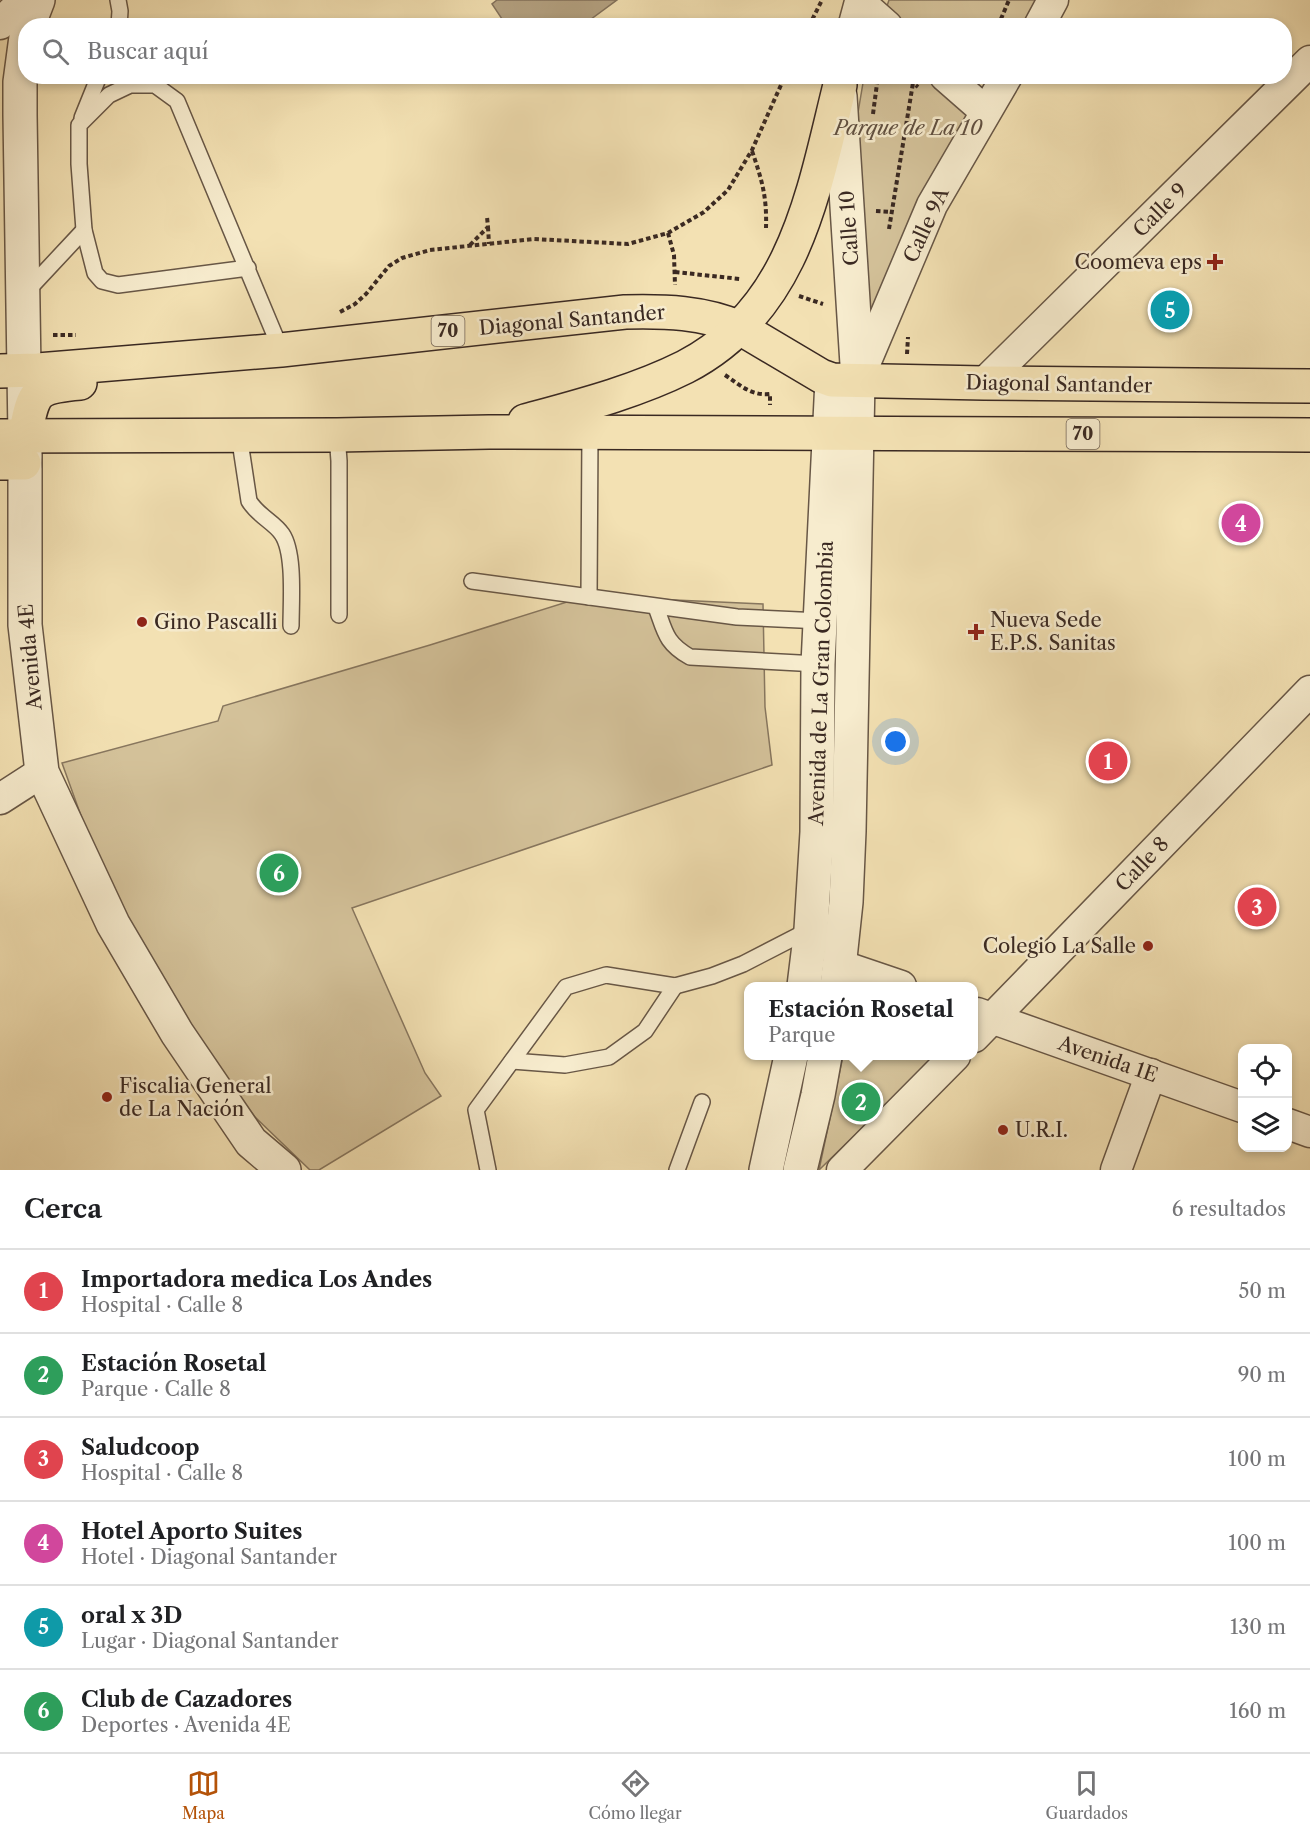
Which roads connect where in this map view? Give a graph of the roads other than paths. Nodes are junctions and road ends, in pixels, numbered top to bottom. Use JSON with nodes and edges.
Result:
{"nodes":[{"id":1,"x":24,"y":0,"type":"edge"},
{"id":2,"x":38,"y":0,"type":"edge"},
{"id":3,"x":118,"y":0,"type":"edge"},
{"id":4,"x":1053,"y":0,"type":"edge"},
{"id":5,"x":859,"y":9,"type":"edge"},
{"id":6,"x":31,"y":18,"type":"edge"},
{"id":7,"x":119,"y":18,"type":"edge"},
{"id":8,"x":874,"y":18,"type":"edge"},
{"id":9,"x":1043,"y":18,"type":"edge"},
{"id":10,"x":0,"y":24,"type":"edge"},
{"id":11,"x":1310,"y":62,"type":"edge"},
{"id":12,"x":1292,"y":80,"type":"edge"},
{"id":13,"x":21,"y":84,"type":"edge"},
{"id":14,"x":96,"y":84,"type":"edge"},
{"id":15,"x":840,"y":84,"type":"edge"},
{"id":16,"x":841,"y":84,"type":"edge"},
{"id":17,"x":954,"y":84,"type":"edge"},
{"id":18,"x":1002,"y":84,"type":"edge"},
{"id":19,"x":1288,"y":84,"type":"edge"},
{"id":20,"x":985,"y":111,"type":"junction"},
{"id":21,"x":79,"y":125,"type":"junction"},
{"id":22,"x":84,"y":230,"type":"junction"},
{"id":23,"x":248,"y":268,"type":"junction"},
{"id":24,"x":23,"y":295,"type":"junction"},
{"id":25,"x":333,"y":328,"type":"junction"},
{"id":26,"x":740,"y":328,"type":"junction"},
{"id":27,"x":281,"y":350,"type":"junction"},
{"id":28,"x":11,"y":370,"type":"edge"},
{"id":29,"x":845,"y":380,"type":"junction"},
{"id":30,"x":984,"y":383,"type":"junction"},
{"id":31,"x":1310,"y":386,"type":"edge"},
{"id":32,"x":489,"y":432,"type":"junction"},
{"id":33,"x":590,"y":432,"type":"junction"},
{"id":34,"x":843,"y":433,"type":"junction"},
{"id":35,"x":239,"y":435,"type":"junction"},
{"id":36,"x":337,"y":435,"type":"junction"},
{"id":37,"x":1310,"y":435,"type":"edge"},
{"id":38,"x":12,"y":449,"type":"edge"},
{"id":39,"x":472,"y":581,"type":"dead end"},
{"id":40,"x":589,"y":597,"type":"junction"},
{"id":41,"x":656,"y":606,"type":"junction"},
{"id":42,"x":339,"y":615,"type":"dead end"},
{"id":43,"x":821,"y":621,"type":"junction"},
{"id":44,"x":291,"y":626,"type":"dead end"},
{"id":45,"x":818,"y":664,"type":"junction"},
{"id":46,"x":1310,"y":691,"type":"edge"},
{"id":47,"x":42,"y":772,"type":"junction"},
{"id":48,"x":0,"y":799,"type":"edge"},
{"id":49,"x":811,"y":929,"type":"junction"},
{"id":50,"x":838,"y":976,"type":"edge"},
{"id":51,"x":805,"y":982,"type":"edge"},
{"id":52,"x":872,"y":982,"type":"edge"},
{"id":53,"x":675,"y":986,"type":"junction"},
{"id":54,"x":980,"y":1022,"type":"edge"},
{"id":55,"x":790,"y":1060,"type":"edge"},
{"id":56,"x":824,"y":1060,"type":"edge"},
{"id":57,"x":951,"y":1060,"type":"edge"},
{"id":58,"x":512,"y":1061,"type":"junction"},
{"id":59,"x":1151,"y":1074,"type":"junction"},
{"id":60,"x":702,"y":1102,"type":"dead end"},
{"id":61,"x":1238,"y":1106,"type":"edge"},
{"id":62,"x":1292,"y":1126,"type":"edge"},
{"id":63,"x":1310,"y":1132,"type":"edge"},
{"id":64,"x":284,"y":1170,"type":"edge"},
{"id":65,"x":488,"y":1170,"type":"edge"},
{"id":66,"x":677,"y":1170,"type":"edge"},
{"id":67,"x":766,"y":1170,"type":"edge"},
{"id":68,"x":800,"y":1170,"type":"edge"},
{"id":69,"x":842,"y":1170,"type":"edge"},
{"id":70,"x":1116,"y":1170,"type":"edge"}],
"edges":[{"from":1,"to":10,"type":"street"},
{"from":2,"to":6,"type":"street"},
{"from":3,"to":7,"type":"lane"},
{"from":4,"to":9,"type":"street"},
{"from":5,"to":8,"type":"street"},
{"from":11,"to":12,"type":"street","name":"Calle 9"},
{"from":13,"to":24,"type":"street","name":"Avenida 4E"},
{"from":14,"to":21,"type":"lane"},
{"from":15,"to":26,"type":"main road"},
{"from":16,"to":29,"type":"street","name":"Calle 10"},
{"from":17,"to":20,"type":"street"},
{"from":18,"to":20,"type":"street","name":"Calle 9A"},
{"from":19,"to":30,"type":"street","name":"Calle 9"},
{"from":20,"to":29,"type":"street","name":"Calle 9A"},
{"from":21,"to":22,"type":"lane"},
{"from":21,"to":23,"type":"lane"},
{"from":22,"to":23,"type":"lane"},
{"from":22,"to":24,"type":"lane"},
{"from":23,"to":27,"type":"lane"},
{"from":24,"to":28,"type":"street","name":"Avenida 4E"},
{"from":25,"to":26,"type":"main road","name":"Diagonal Santander","number":"70"},
{"from":25,"to":27,"type":"main road","name":"Diagonal Santander","number":"70"},
{"from":25,"to":38,"type":"main road"},
{"from":26,"to":29,"type":"main road","name":"Diagonal Santander","number":"70"},
{"from":26,"to":32,"type":"main road"},
{"from":27,"to":28,"type":"main road","name":"Diagonal Santander","number":"70"},
{"from":28,"to":38,"type":"street","name":"Avenida 4E"},
{"from":29,"to":30,"type":"main road","name":"Diagonal Santander","number":"70"},
{"from":29,"to":34,"type":"street","name":"Avenida de La Gran Colombia"},
{"from":30,"to":31,"type":"main road","name":"Diagonal Santander","number":"70"},
{"from":32,"to":33,"type":"main road","number":"70"},
{"from":32,"to":36,"type":"main road","number":"70"},
{"from":33,"to":34,"type":"main road","number":"70"},
{"from":33,"to":40,"type":"lane"},
{"from":34,"to":37,"type":"main road","number":"70"},
{"from":34,"to":43,"type":"street","name":"Avenida de La Gran Colombia"},
{"from":34,"to":50,"type":"street","name":"Avenida de La Gran Colombia"},
{"from":35,"to":36,"type":"main road","number":"70"},
{"from":35,"to":38,"type":"main road","number":"70"},
{"from":35,"to":44,"type":"lane"},
{"from":36,"to":42,"type":"lane"},
{"from":38,"to":47,"type":"street","name":"Avenida 4E"},
{"from":39,"to":40,"type":"lane"},
{"from":40,"to":41,"type":"lane"},
{"from":41,"to":43,"type":"lane"},
{"from":41,"to":45,"type":"lane"},
{"from":43,"to":45,"type":"street","name":"Avenida de La Gran Colombia"},
{"from":45,"to":49,"type":"street","name":"Avenida de La Gran Colombia"},
{"from":46,"to":54,"type":"street","name":"Calle 8"},
{"from":47,"to":48,"type":"street"},
{"from":47,"to":64,"type":"street","name":"Avenida 4E"},
{"from":49,"to":51,"type":"street","name":"Avenida de La Gran Colombia"},
{"from":49,"to":53,"type":"lane"},
{"from":50,"to":52,"type":"street"},
{"from":53,"to":58,"type":"lane"},
{"from":53,"to":58,"type":"lane"},
{"from":54,"to":59,"type":"street","name":"Avenida 1E"},
{"from":55,"to":67,"type":"street"},
{"from":56,"to":68,"type":"street"},
{"from":57,"to":69,"type":"street"},
{"from":58,"to":65,"type":"lane"},
{"from":59,"to":61,"type":"street","name":"Avenida 1E"},
{"from":59,"to":70,"type":"street"},
{"from":60,"to":66,"type":"lane"},
{"from":62,"to":63,"type":"street"}]}
